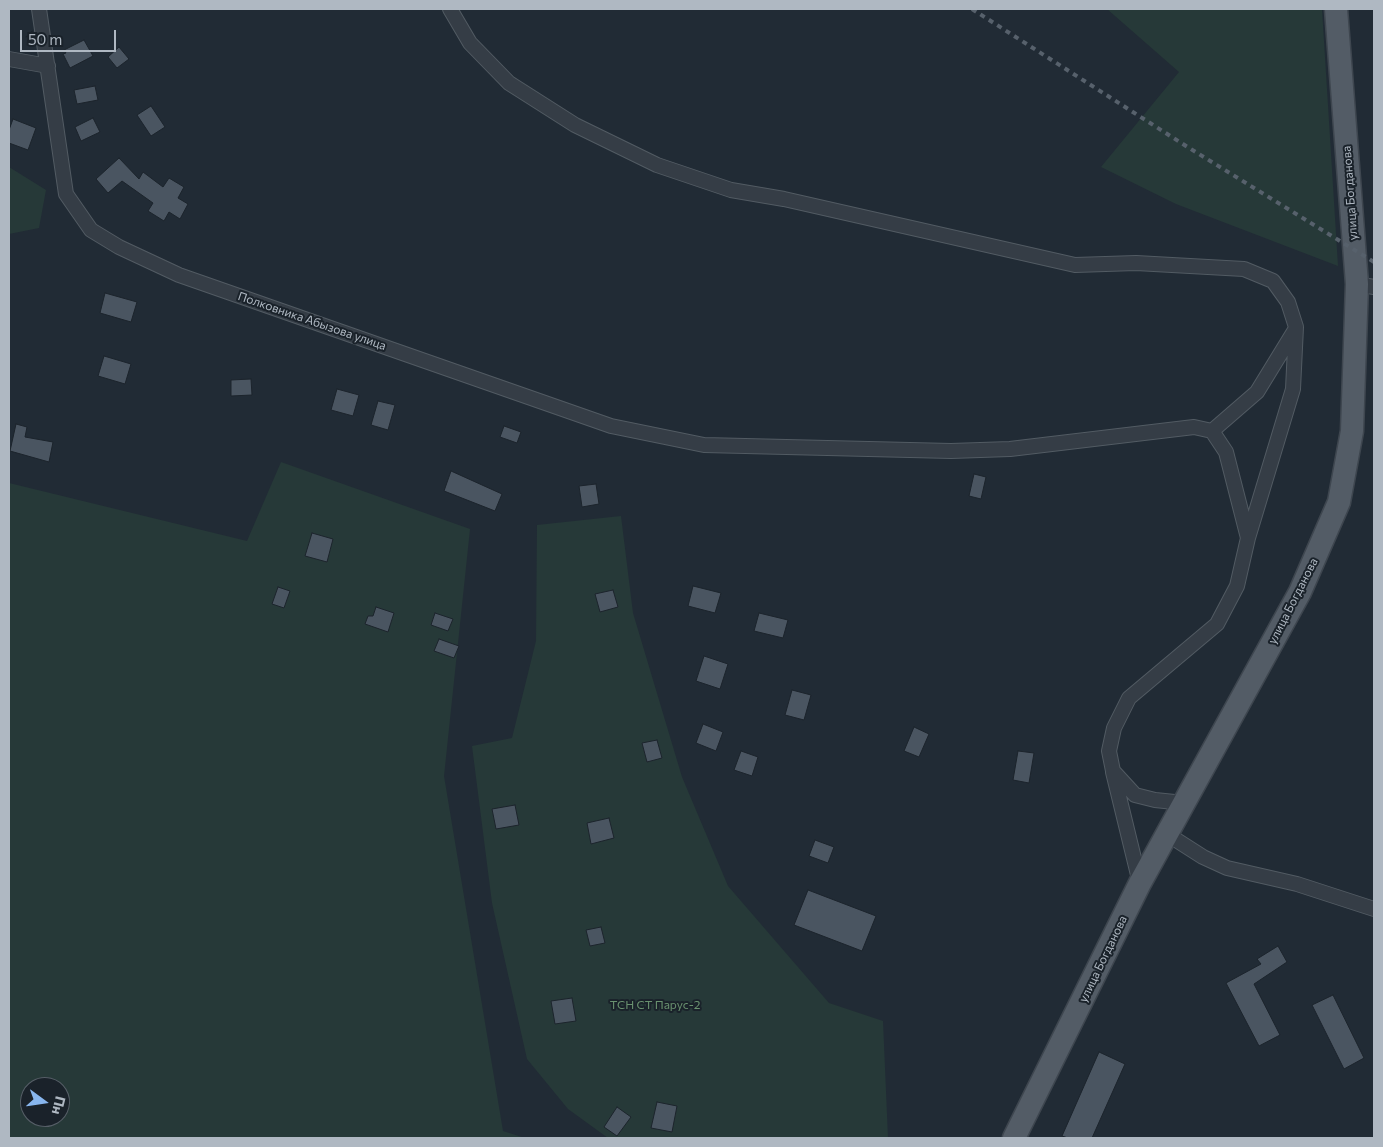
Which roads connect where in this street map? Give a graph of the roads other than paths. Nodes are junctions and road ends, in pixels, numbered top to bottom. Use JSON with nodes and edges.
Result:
{"nodes":[{"id":1,"x":40,"y":9,"type":"edge"},
{"id":2,"x":450,"y":9,"type":"edge"},
{"id":3,"x":1336,"y":9,"type":"edge"},
{"id":4,"x":9,"y":59,"type":"edge"},
{"id":5,"x":48,"y":66,"type":"junction"},
{"id":6,"x":1366,"y":286,"type":"edge"},
{"id":7,"x":1296,"y":327,"type":"junction"},
{"id":8,"x":1212,"y":431,"type":"junction"},
{"id":9,"x":1248,"y":538,"type":"junction"},
{"id":10,"x":1113,"y":771,"type":"junction"},
{"id":11,"x":1184,"y":803,"type":"junction"},
{"id":12,"x":1167,"y":834,"type":"junction"},
{"id":13,"x":1140,"y":882,"type":"junction"},
{"id":14,"x":1374,"y":909,"type":"edge"},
{"id":15,"x":1014,"y":1138,"type":"edge"}],
"edges":[{"from":1,"to":5,"type":"street","name":"Полковника Абызова улица"},
{"from":2,"to":7,"type":"street"},
{"from":3,"to":6,"type":"main road","name":"улица Богданова"},
{"from":4,"to":5,"type":"street"},
{"from":5,"to":8,"type":"street","name":"Полковника Абызова улица"},
{"from":6,"to":11,"type":"main road","name":"улица Богданова"},
{"from":7,"to":8,"type":"street"},
{"from":7,"to":9,"type":"street"},
{"from":8,"to":9,"type":"street"},
{"from":9,"to":10,"type":"street"},
{"from":10,"to":11,"type":"street"},
{"from":10,"to":13,"type":"street"},
{"from":11,"to":12,"type":"main road","name":"улица Богданова"},
{"from":12,"to":13,"type":"main road","name":"улица Богданова"},
{"from":12,"to":14,"type":"street"},
{"from":13,"to":15,"type":"main road","name":"улица Богданова"}]}
